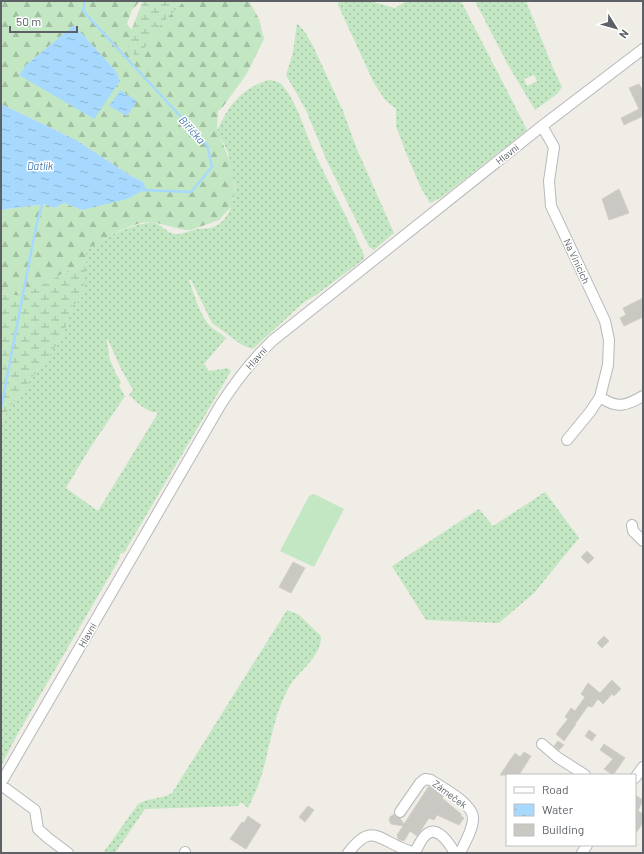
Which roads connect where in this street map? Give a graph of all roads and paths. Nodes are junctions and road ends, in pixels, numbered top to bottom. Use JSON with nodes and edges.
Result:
{"nodes":[{"id":1,"x":643,"y":49,"type":"edge"},
{"id":2,"x":542,"y":126,"type":"junction"},
{"id":3,"x":643,"y":396,"type":"edge"},
{"id":4,"x":600,"y":397,"type":"junction"},
{"id":5,"x":567,"y":440,"type":"dead end"},
{"id":6,"x":631,"y":528,"type":"dead end"},
{"id":7,"x":643,"y":541,"type":"edge"},
{"id":8,"x":542,"y":744,"type":"dead end"},
{"id":9,"x":643,"y":767,"type":"edge"},
{"id":10,"x":583,"y":774,"type":"edge"},
{"id":11,"x":636,"y":777,"type":"edge"},
{"id":12,"x":1,"y":784,"type":"edge"},
{"id":13,"x":400,"y":812,"type":"dead end"},
{"id":14,"x":68,"y":853,"type":"edge"},
{"id":15,"x":348,"y":853,"type":"edge"},
{"id":16,"x":415,"y":853,"type":"edge"},
{"id":17,"x":455,"y":853,"type":"edge"},
{"id":18,"x":460,"y":853,"type":"edge"}],
"edges":[{"from":1,"to":2,"type":"street","name":"Hlavní"},
{"from":2,"to":4,"type":"street","name":"Na Vinicích"},
{"from":2,"to":12,"type":"street","name":"Hlavní"},
{"from":3,"to":4,"type":"street"},
{"from":4,"to":5,"type":"street","name":"Na Vinicích"},
{"from":6,"to":7,"type":"street"},
{"from":8,"to":10,"type":"street"},
{"from":9,"to":11,"type":"street"},
{"from":12,"to":14,"type":"street"},
{"from":13,"to":18,"type":"street","name":"Zámeček"},
{"from":15,"to":16,"type":"street"},
{"from":16,"to":17,"type":"street"}]}
